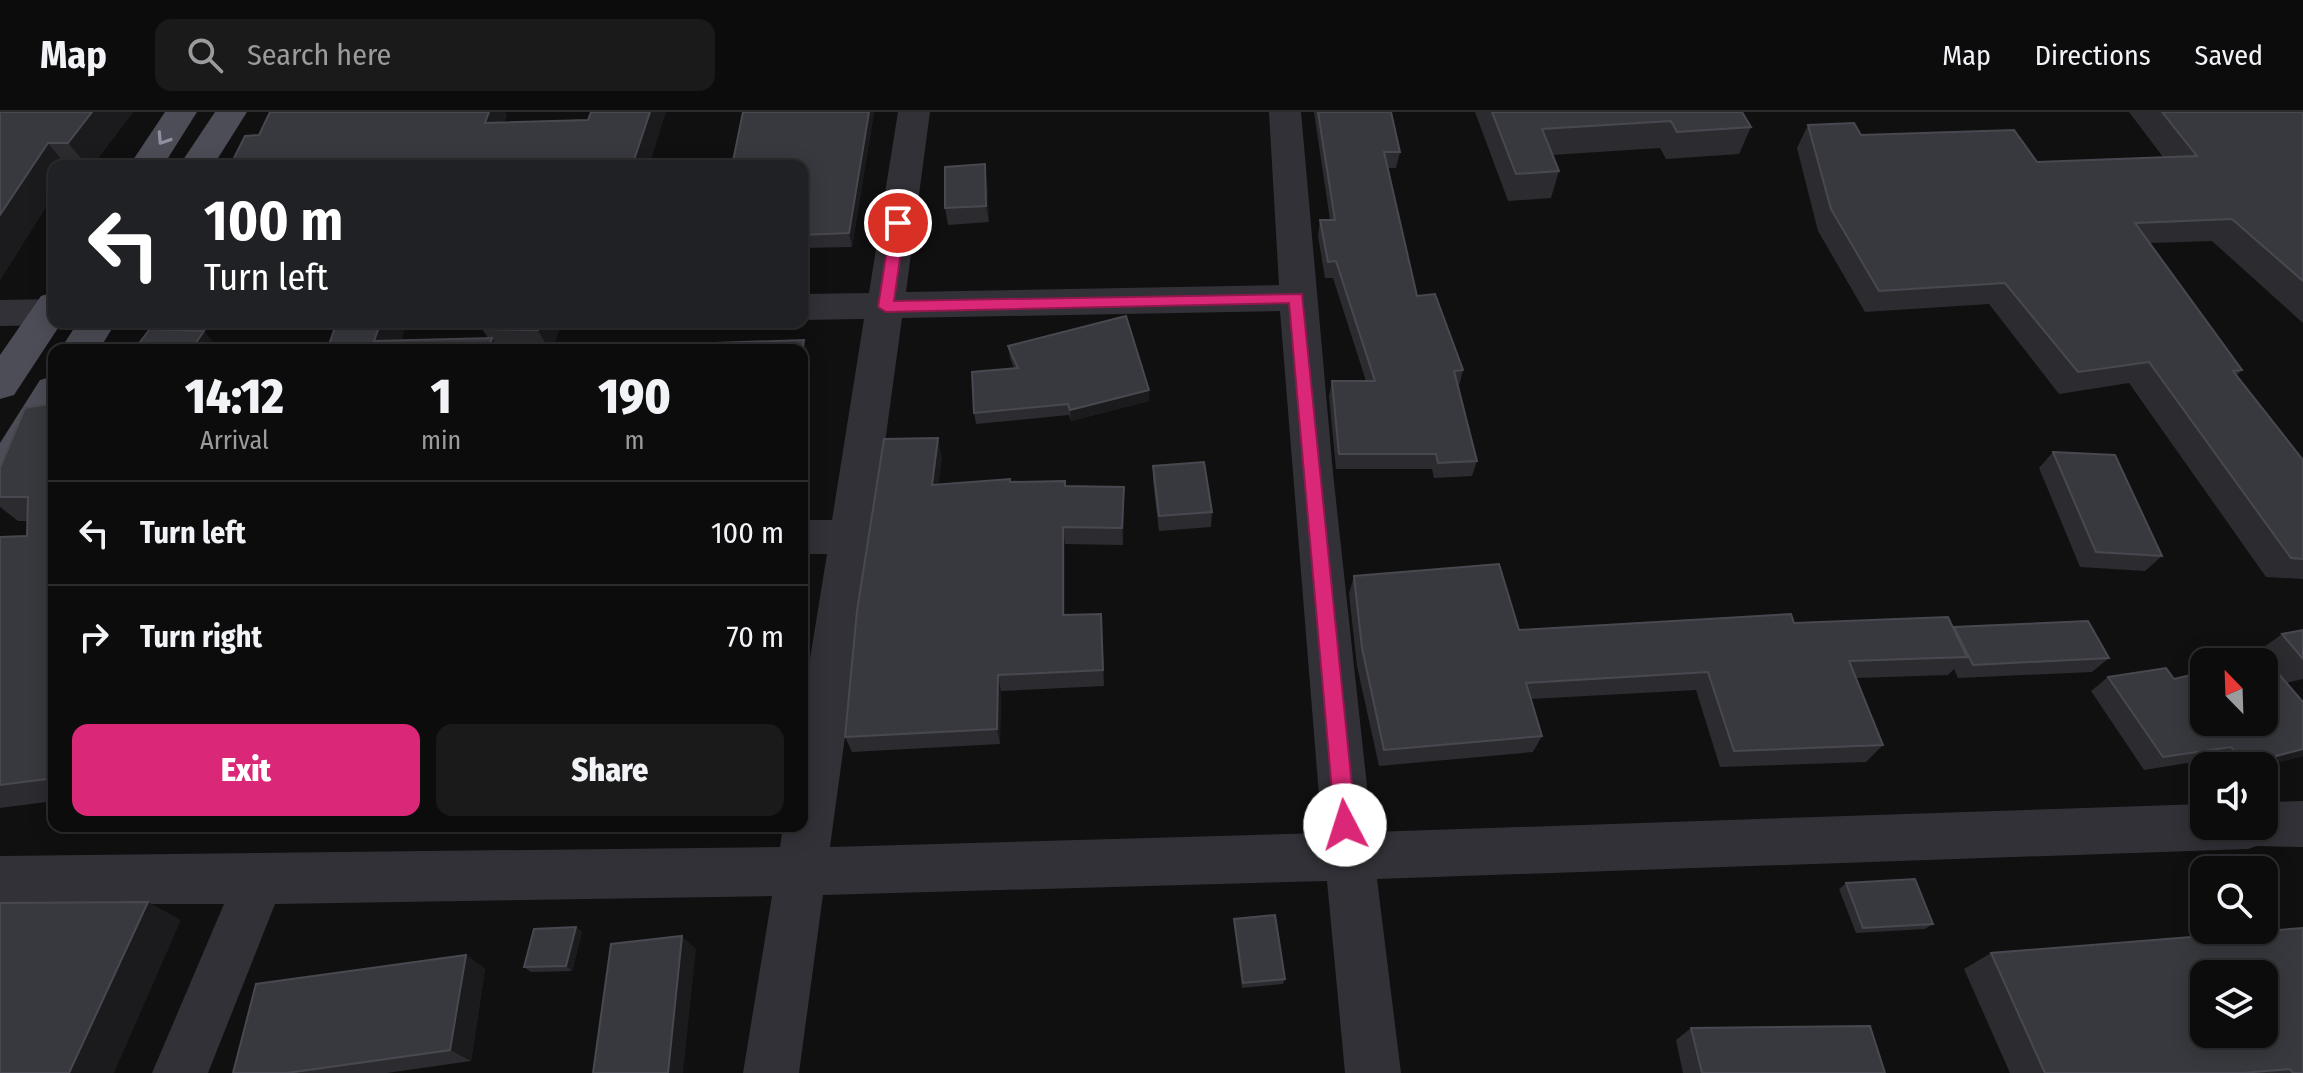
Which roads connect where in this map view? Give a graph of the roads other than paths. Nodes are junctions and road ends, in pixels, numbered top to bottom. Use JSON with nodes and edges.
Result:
{"nodes":[{"id":1,"x":181,"y":112,"type":"edge"},
{"id":2,"x":231,"y":112,"type":"edge"},
{"id":3,"x":914,"y":112,"type":"edge"},
{"id":4,"x":1285,"y":112,"type":"edge"},
{"id":5,"x":150,"y":160,"type":"edge"},
{"id":6,"x":200,"y":160,"type":"edge"},
{"id":7,"x":1297,"y":298,"type":"junction"},
{"id":8,"x":808,"y":307,"type":"edge"},
{"id":9,"x":886,"y":307,"type":"junction"},
{"id":10,"x":48,"y":310,"type":"edge"},
{"id":11,"x":0,"y":313,"type":"edge"},
{"id":12,"x":48,"y":316,"type":"edge"},
{"id":13,"x":0,"y":385,"type":"edge"},
{"id":14,"x":48,"y":400,"type":"edge"},
{"id":15,"x":0,"y":477,"type":"edge"},
{"id":16,"x":808,"y":537,"type":"edge"},
{"id":17,"x":853,"y":537,"type":"junction"},
{"id":18,"x":2303,"y":824,"type":"edge"},
{"id":19,"x":2278,"y":825,"type":"edge"},
{"id":20,"x":2190,"y":828,"type":"edge"},
{"id":21,"x":1348,"y":856,"type":"junction"},
{"id":22,"x":803,"y":873,"type":"junction"},
{"id":23,"x":0,"y":880,"type":"edge"},
{"id":24,"x":259,"y":880,"type":"junction"},
{"id":25,"x":180,"y":1073,"type":"edge"},
{"id":26,"x":771,"y":1073,"type":"edge"},
{"id":27,"x":1373,"y":1073,"type":"edge"}],
"edges":[{"from":1,"to":5,"type":"main road","one_way":true},
{"from":2,"to":6,"type":"main road"},
{"from":3,"to":9,"type":"street"},
{"from":4,"to":7,"type":"street"},
{"from":7,"to":9,"type":"street"},
{"from":7,"to":21,"type":"street"},
{"from":8,"to":9,"type":"street"},
{"from":9,"to":17,"type":"street"},
{"from":10,"to":11,"type":"street"},
{"from":12,"to":13,"type":"main road"},
{"from":14,"to":15,"type":"main road"},
{"from":16,"to":17,"type":"street"},
{"from":17,"to":22,"type":"street"},
{"from":18,"to":19,"type":"street"},
{"from":20,"to":21,"type":"street"},
{"from":21,"to":22,"type":"street"},
{"from":21,"to":27,"type":"street"},
{"from":22,"to":24,"type":"street"},
{"from":22,"to":26,"type":"street"},
{"from":23,"to":24,"type":"street"},
{"from":24,"to":25,"type":"street"}]}
